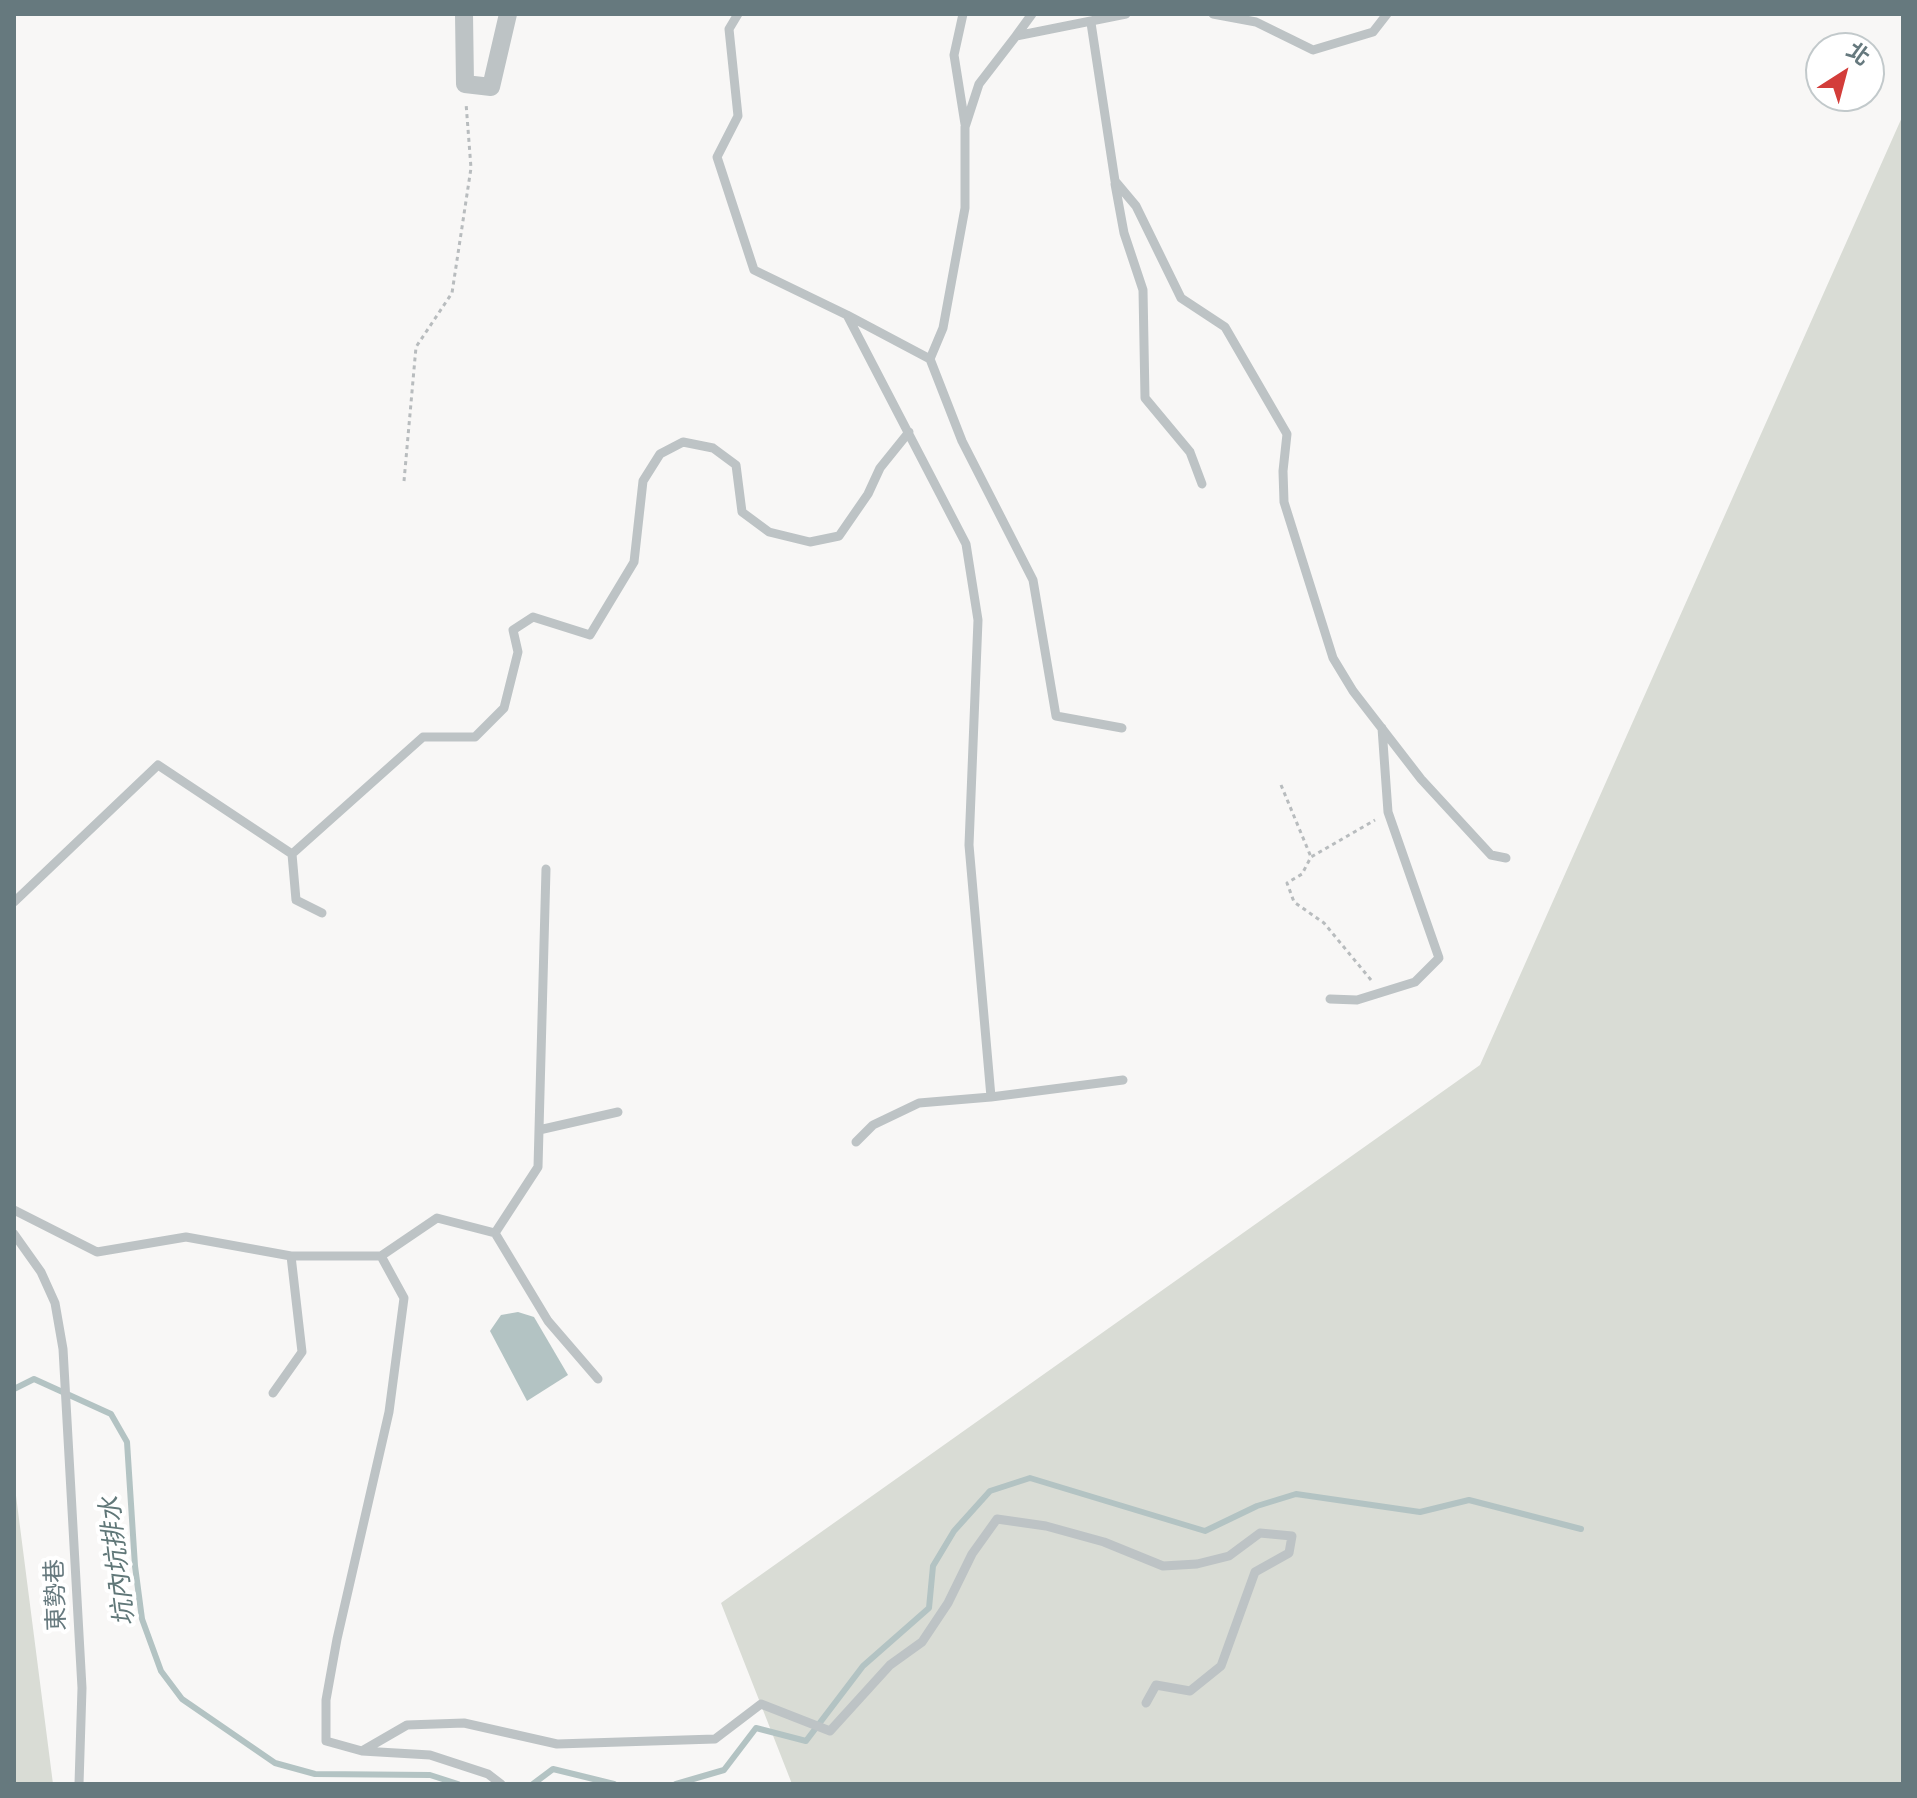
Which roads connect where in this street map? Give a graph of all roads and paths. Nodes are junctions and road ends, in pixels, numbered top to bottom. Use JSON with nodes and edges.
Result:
{"nodes":[{"id":1,"x":464,"y":14,"type":"edge"},
{"id":2,"x":508,"y":14,"type":"edge"},
{"id":3,"x":738,"y":14,"type":"edge"},
{"id":4,"x":963,"y":14,"type":"edge"},
{"id":5,"x":1032,"y":14,"type":"edge"},
{"id":6,"x":1126,"y":14,"type":"edge"},
{"id":7,"x":1213,"y":14,"type":"edge"},
{"id":8,"x":1387,"y":14,"type":"edge"},
{"id":9,"x":1091,"y":23,"type":"junction"},
{"id":10,"x":1016,"y":36,"type":"junction"},
{"id":11,"x":465,"y":84,"type":"junction"},
{"id":12,"x":965,"y":127,"type":"junction"},
{"id":13,"x":1115,"y":181,"type":"junction"},
{"id":14,"x":847,"y":315,"type":"junction"},
{"id":15,"x":930,"y":359,"type":"junction"},
{"id":16,"x":909,"y":432,"type":"junction"},
{"id":17,"x":404,"y":481,"type":"dead end"},
{"id":18,"x":1202,"y":484,"type":"dead end"},
{"id":19,"x":1122,"y":728,"type":"dead end"},
{"id":20,"x":1382,"y":728,"type":"junction"},
{"id":21,"x":1281,"y":785,"type":"dead end"},
{"id":22,"x":1388,"y":812,"type":"junction"},
{"id":23,"x":292,"y":854,"type":"junction"},
{"id":24,"x":1311,"y":857,"type":"junction"},
{"id":25,"x":1506,"y":858,"type":"dead end"},
{"id":26,"x":546,"y":869,"type":"dead end"},
{"id":27,"x":14,"y":902,"type":"edge"},
{"id":28,"x":322,"y":913,"type":"dead end"},
{"id":29,"x":1381,"y":994,"type":"junction"},
{"id":30,"x":1330,"y":999,"type":"dead end"},
{"id":31,"x":1123,"y":1080,"type":"dead end"},
{"id":32,"x":991,"y":1097,"type":"junction"},
{"id":33,"x":618,"y":1112,"type":"dead end"},
{"id":34,"x":539,"y":1130,"type":"junction"},
{"id":35,"x":856,"y":1142,"type":"dead end"},
{"id":36,"x":14,"y":1210,"type":"edge"},
{"id":37,"x":495,"y":1233,"type":"junction"},
{"id":38,"x":14,"y":1234,"type":"edge"},
{"id":39,"x":291,"y":1256,"type":"junction"},
{"id":40,"x":381,"y":1256,"type":"junction"},
{"id":41,"x":598,"y":1379,"type":"dead end"},
{"id":42,"x":273,"y":1393,"type":"dead end"},
{"id":43,"x":1146,"y":1703,"type":"dead end"},
{"id":44,"x":362,"y":1751,"type":"junction"},
{"id":45,"x":79,"y":1784,"type":"edge"},
{"id":46,"x":501,"y":1784,"type":"edge"}],
"edges":[{"from":1,"to":11,"type":"street"},
{"from":2,"to":11,"type":"street"},
{"from":3,"to":14,"type":"lane"},
{"from":4,"to":12,"type":"lane"},
{"from":5,"to":10,"type":"lane"},
{"from":6,"to":9,"type":"lane"},
{"from":7,"to":8,"type":"lane"},
{"from":9,"to":10,"type":"lane"},
{"from":9,"to":13,"type":"lane"},
{"from":10,"to":12,"type":"lane"},
{"from":11,"to":17,"type":"path"},
{"from":12,"to":15,"type":"lane"},
{"from":13,"to":18,"type":"lane"},
{"from":13,"to":20,"type":"lane"},
{"from":14,"to":15,"type":"lane"},
{"from":14,"to":16,"type":"lane"},
{"from":15,"to":19,"type":"lane"},
{"from":16,"to":23,"type":"lane"},
{"from":16,"to":32,"type":"lane"},
{"from":20,"to":22,"type":"lane"},
{"from":20,"to":25,"type":"lane"},
{"from":21,"to":24,"type":"path"},
{"from":22,"to":24,"type":"path"},
{"from":22,"to":29,"type":"lane"},
{"from":23,"to":27,"type":"lane"},
{"from":23,"to":28,"type":"lane"},
{"from":24,"to":29,"type":"path"},
{"from":26,"to":34,"type":"lane"},
{"from":29,"to":30,"type":"lane"},
{"from":31,"to":32,"type":"lane"},
{"from":32,"to":35,"type":"lane"},
{"from":33,"to":34,"type":"lane"},
{"from":34,"to":37,"type":"lane"},
{"from":36,"to":39,"type":"lane"},
{"from":37,"to":40,"type":"lane"},
{"from":37,"to":41,"type":"lane"},
{"from":38,"to":45,"type":"lane","name":"東勢巷"},
{"from":39,"to":40,"type":"lane"},
{"from":39,"to":42,"type":"lane"},
{"from":40,"to":44,"type":"lane"},
{"from":43,"to":44,"type":"lane"},
{"from":44,"to":46,"type":"lane"}]}
